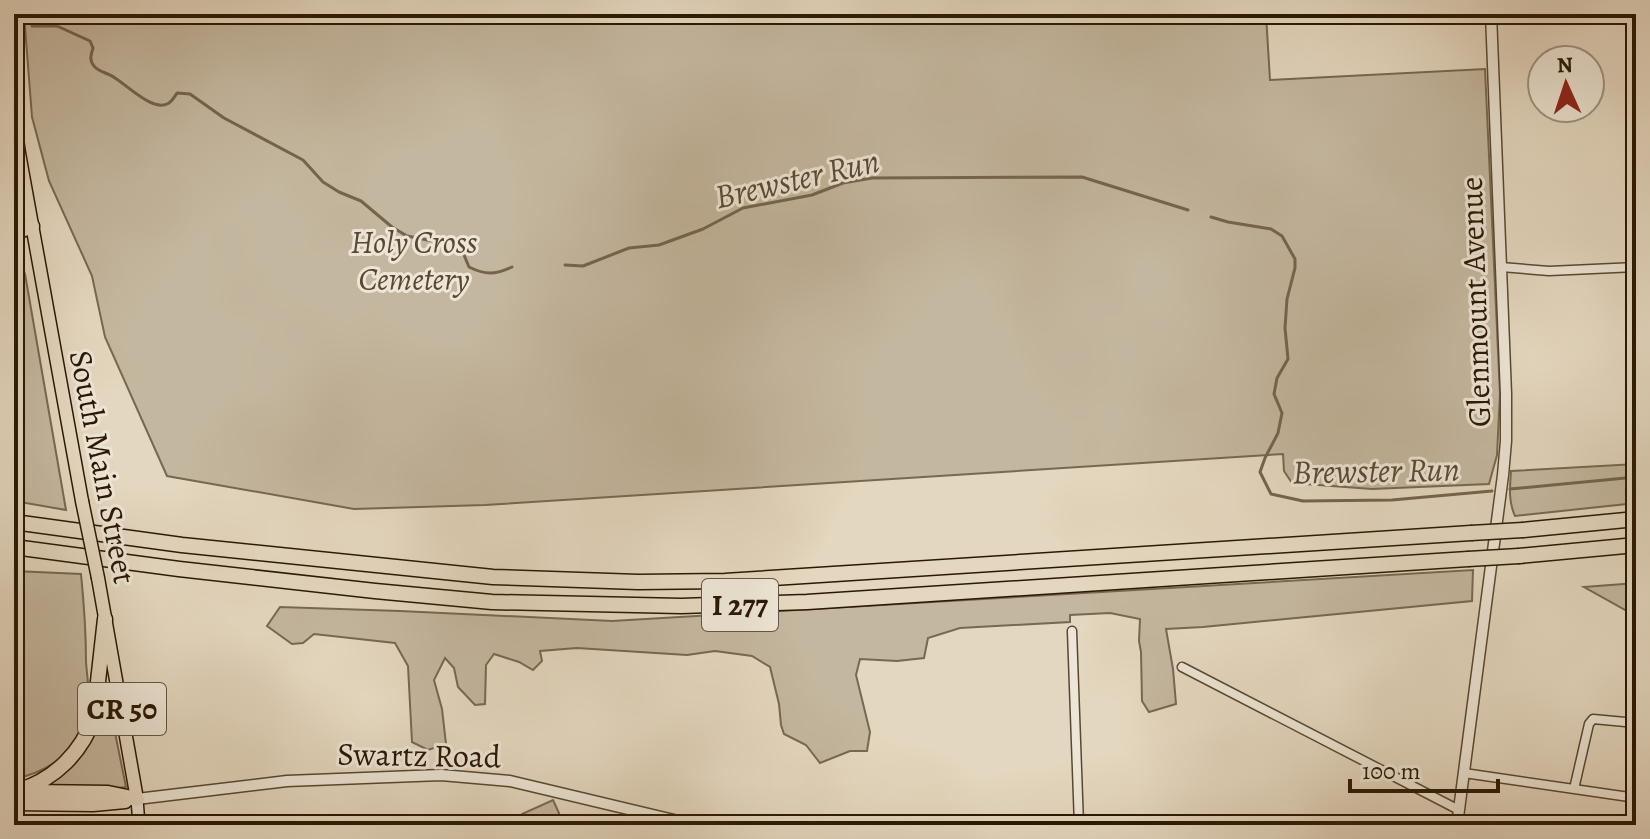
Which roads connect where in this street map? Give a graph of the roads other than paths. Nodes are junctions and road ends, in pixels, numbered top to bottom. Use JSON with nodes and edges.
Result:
{"nodes":[{"id":1,"x":1491,"y":14,"type":"edge"},
{"id":2,"x":14,"y":119,"type":"edge"},
{"id":3,"x":32,"y":226,"type":"junction"},
{"id":4,"x":14,"y":227,"type":"edge"},
{"id":5,"x":14,"y":233,"type":"edge"},
{"id":6,"x":1501,"y":267,"type":"junction"},
{"id":7,"x":1636,"y":267,"type":"edge"},
{"id":8,"x":1636,"y":519,"type":"edge"},
{"id":9,"x":18,"y":522,"type":"edge"},
{"id":10,"x":1636,"y":545,"type":"edge"},
{"id":11,"x":14,"y":547,"type":"edge"},
{"id":12,"x":54,"y":552,"type":"junction"},
{"id":13,"x":14,"y":557,"type":"edge"},
{"id":14,"x":105,"y":619,"type":"junction"},
{"id":15,"x":1072,"y":631,"type":"dead end"},
{"id":16,"x":1182,"y":667,"type":"dead end"},
{"id":17,"x":1636,"y":723,"type":"edge"},
{"id":18,"x":1464,"y":773,"type":"junction"},
{"id":19,"x":1574,"y":789,"type":"junction"},
{"id":20,"x":16,"y":794,"type":"edge"},
{"id":21,"x":1636,"y":798,"type":"edge"},
{"id":22,"x":137,"y":799,"type":"junction"},
{"id":23,"x":1459,"y":810,"type":"junction"},
{"id":24,"x":139,"y":825,"type":"edge"},
{"id":25,"x":695,"y":825,"type":"edge"},
{"id":26,"x":1079,"y":825,"type":"edge"},
{"id":27,"x":1457,"y":825,"type":"edge"}],
"edges":[{"from":1,"to":6,"type":"street","name":"Glenmount Avenue"},
{"from":2,"to":3,"type":"main road","name":"South Main Street"},
{"from":3,"to":4,"type":"highway"},
{"from":3,"to":5,"type":"highway"},
{"from":3,"to":14,"type":"main road","name":"South Main Street","number":"CR 50","bridge":true},
{"from":6,"to":7,"type":"street"},
{"from":6,"to":18,"type":"street","name":"Glenmount Avenue"},
{"from":8,"to":9,"type":"highway","number":"I 277","bridge":true},
{"from":10,"to":12,"type":"highway","number":"I 277","bridge":true},
{"from":11,"to":12,"type":"highway","number":"I 277"},
{"from":12,"to":13,"type":"highway"},
{"from":14,"to":20,"type":"highway"},
{"from":14,"to":22,"type":"main road","name":"South Main Street","number":"CR 50"},
{"from":15,"to":26,"type":"street"},
{"from":16,"to":23,"type":"street"},
{"from":17,"to":19,"type":"street"},
{"from":18,"to":19,"type":"street"},
{"from":18,"to":23,"type":"street","name":"Glenmount Avenue"},
{"from":19,"to":21,"type":"street"},
{"from":20,"to":22,"type":"highway"},
{"from":22,"to":24,"type":"main road","name":"South Main Street"},
{"from":22,"to":25,"type":"street","name":"Swartz Road"},
{"from":23,"to":27,"type":"street","name":"Glenmount Avenue"}]}
